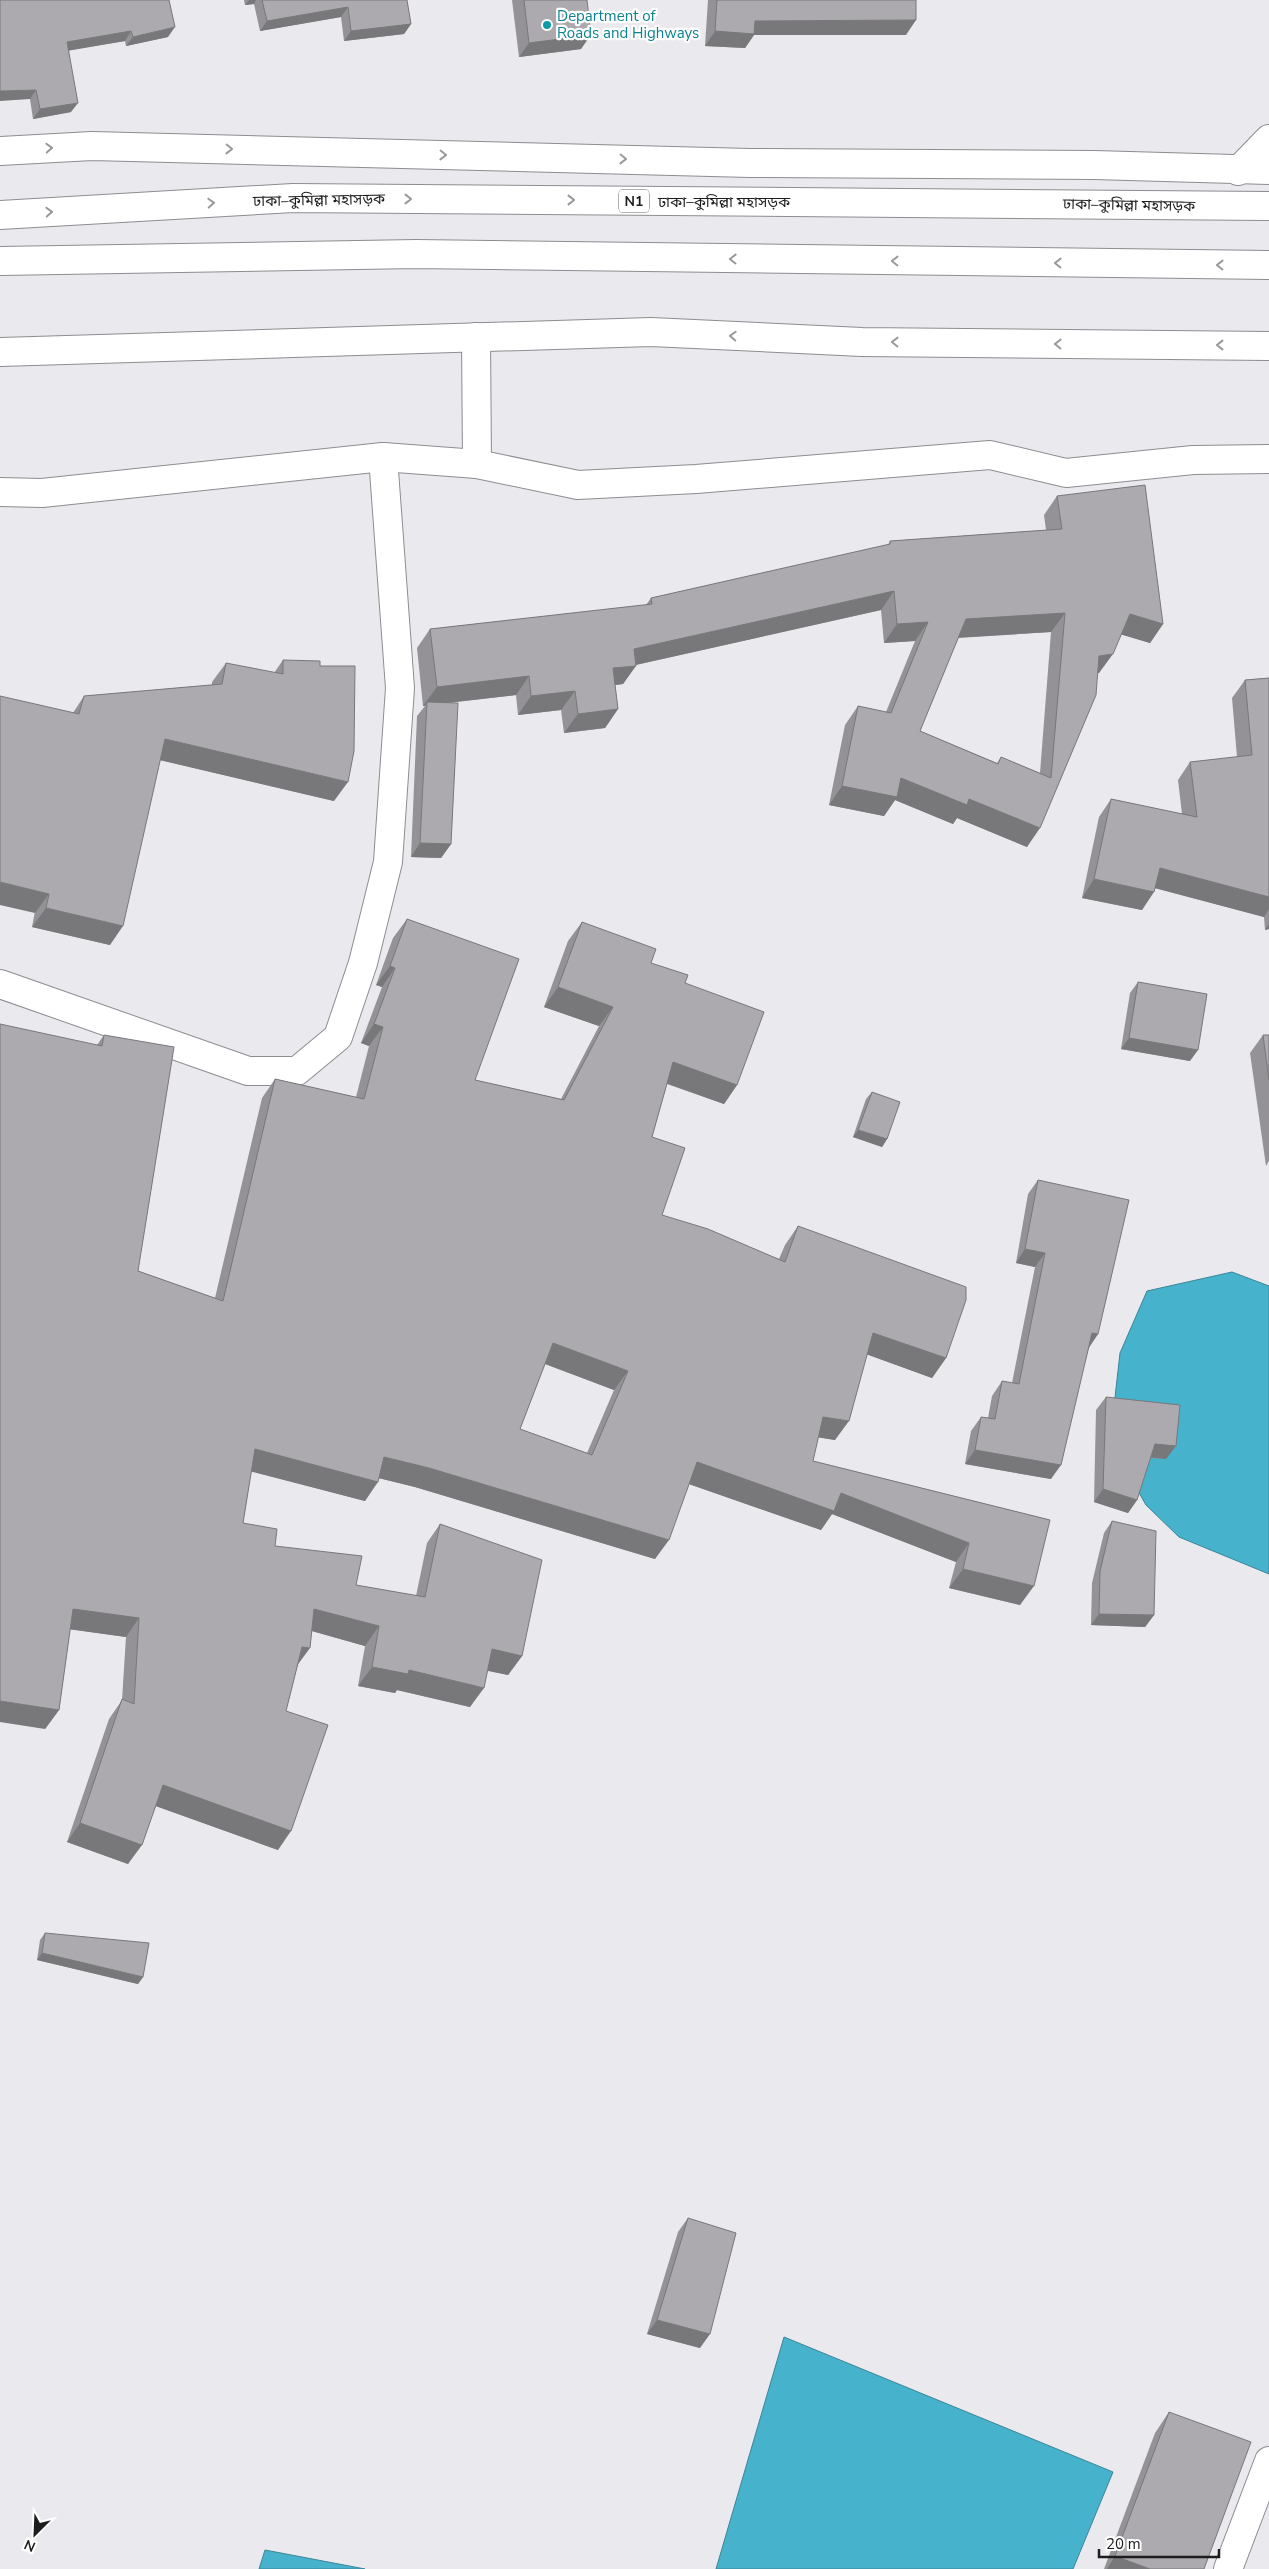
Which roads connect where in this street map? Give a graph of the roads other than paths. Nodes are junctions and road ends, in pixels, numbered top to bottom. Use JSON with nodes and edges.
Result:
{"nodes":[{"id":1,"x":1269,"y":138,"type":"edge"},
{"id":2,"x":0,"y":151,"type":"edge"},
{"id":3,"x":1269,"y":170,"type":"edge"},
{"id":4,"x":1238,"y":171,"type":"junction"},
{"id":5,"x":1269,"y":206,"type":"edge"},
{"id":6,"x":0,"y":214,"type":"edge"},
{"id":7,"x":0,"y":261,"type":"edge"},
{"id":8,"x":1269,"y":265,"type":"edge"},
{"id":9,"x":476,"y":337,"type":"junction"},
{"id":10,"x":1269,"y":346,"type":"edge"},
{"id":11,"x":0,"y":352,"type":"edge"},
{"id":12,"x":383,"y":457,"type":"junction"},
{"id":13,"x":1269,"y":459,"type":"edge"},
{"id":14,"x":478,"y":464,"type":"junction"},
{"id":15,"x":0,"y":492,"type":"edge"},
{"id":16,"x":0,"y":984,"type":"edge"},
{"id":17,"x":1269,"y":2461,"type":"edge"},
{"id":18,"x":1228,"y":2569,"type":"edge"}],
"edges":[{"from":1,"to":4,"type":"main road"},
{"from":2,"to":4,"type":"main road","one_way":true},
{"from":3,"to":4,"type":"main road"},
{"from":6,"to":5,"type":"main road","name":"ঢাকা–কুমিল্লা মহাসড়ক","number":"N1","one_way":true},
{"from":8,"to":7,"type":"main road","one_way":true},
{"from":10,"to":9,"type":"main road","one_way":true},
{"from":9,"to":11,"type":"main road"},
{"from":9,"to":14,"type":"main road"},
{"from":12,"to":14,"type":"main road"},
{"from":12,"to":15,"type":"main road"},
{"from":12,"to":16,"type":"main road"},
{"from":13,"to":14,"type":"main road"},
{"from":17,"to":18,"type":"main road"}]}
